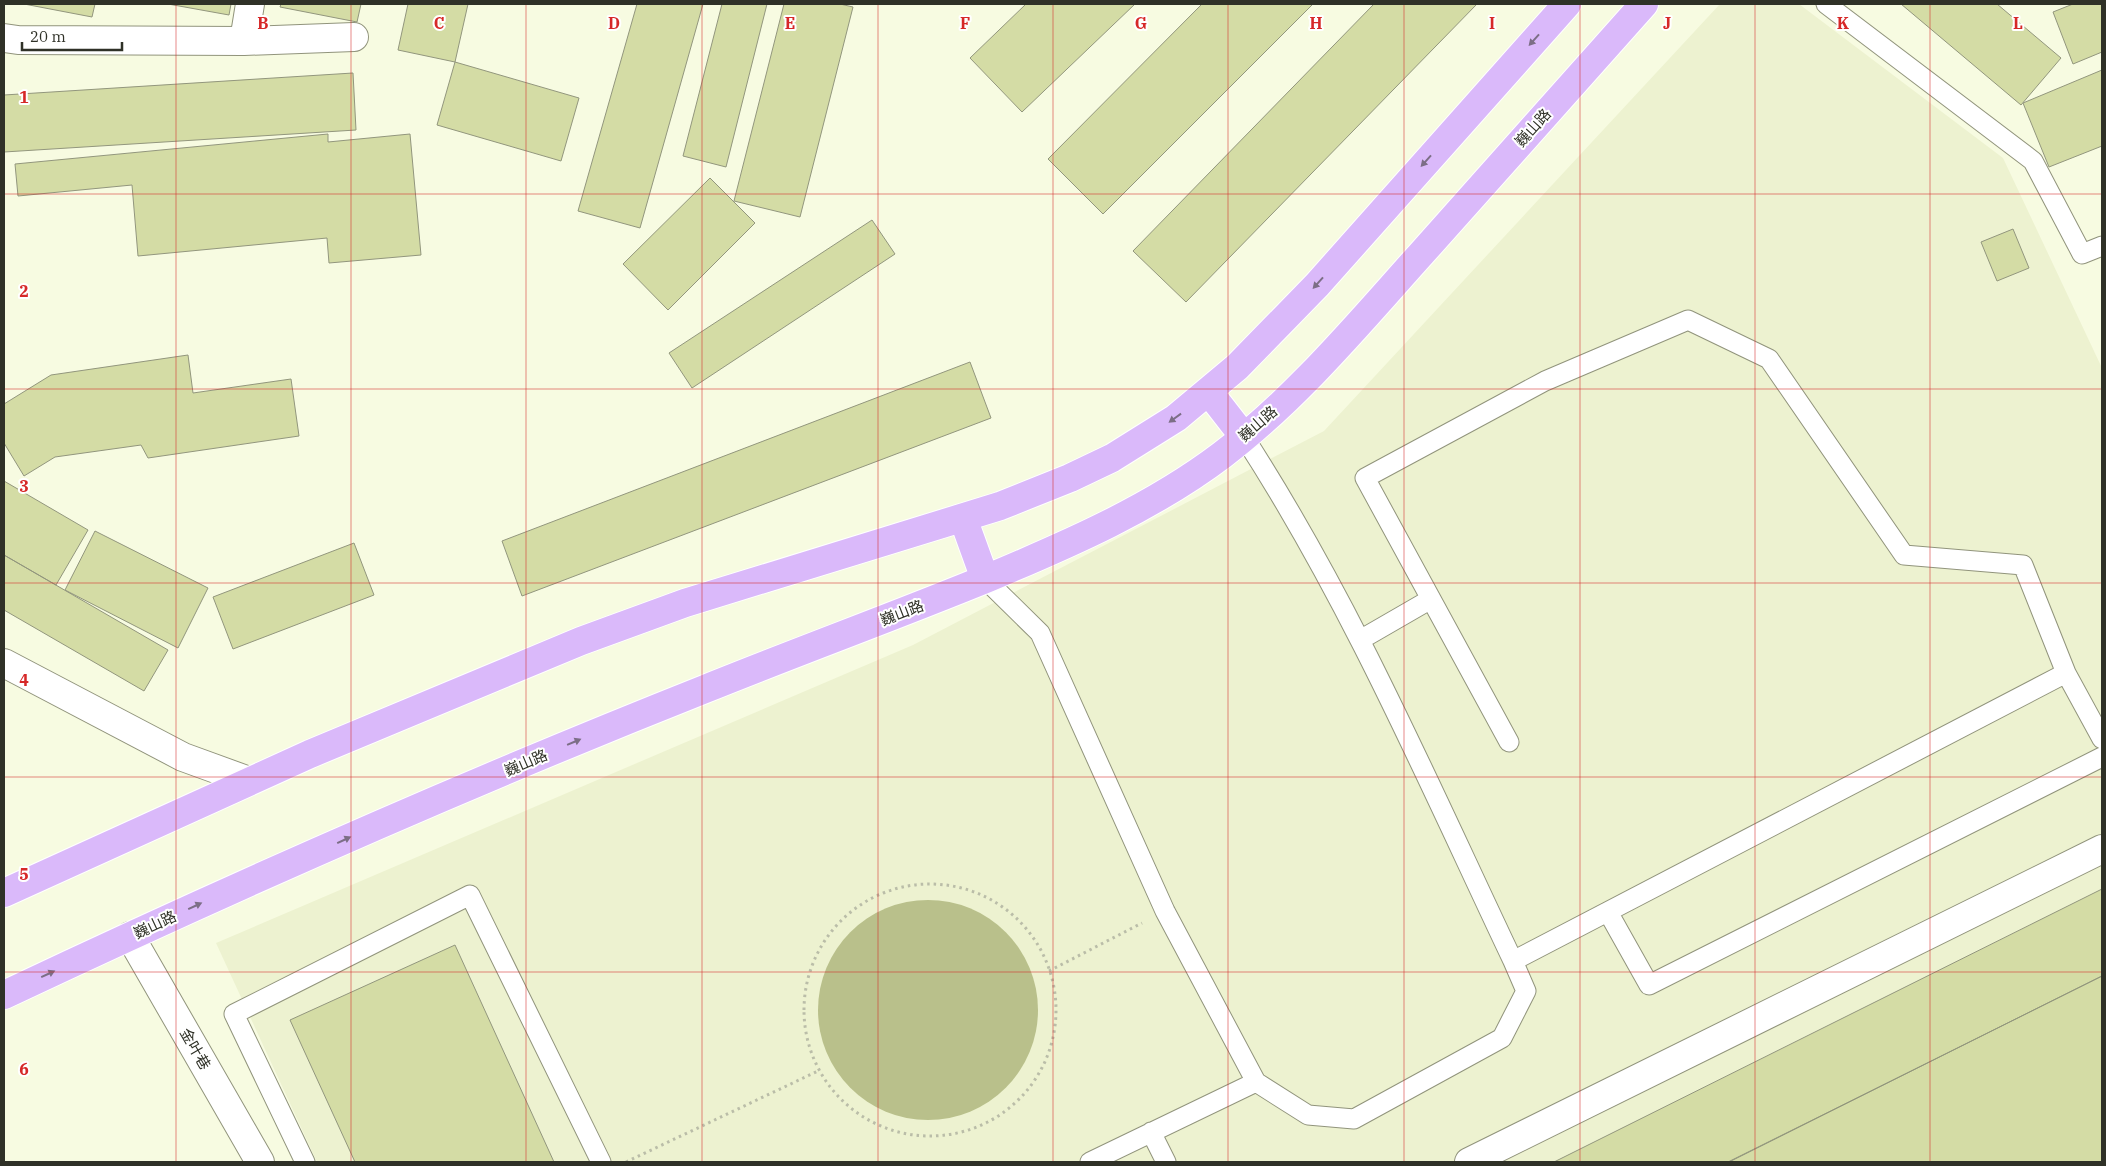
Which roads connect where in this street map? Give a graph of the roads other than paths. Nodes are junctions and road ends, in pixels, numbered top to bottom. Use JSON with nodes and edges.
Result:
{"nodes":[{"id":1,"x":250,"y":4,"type":"edge"},
{"id":2,"x":1567,"y":4,"type":"edge"},
{"id":3,"x":1644,"y":4,"type":"edge"},
{"id":4,"x":1826,"y":4,"type":"edge"},
{"id":5,"x":354,"y":37,"type":"dead end"},
{"id":6,"x":4,"y":38,"type":"edge"},
{"id":7,"x":244,"y":41,"type":"junction"},
{"id":8,"x":2102,"y":246,"type":"edge"},
{"id":9,"x":1209,"y":392,"type":"junction"},
{"id":10,"x":1244,"y":437,"type":"junction"},
{"id":11,"x":963,"y":518,"type":"junction"},
{"id":12,"x":985,"y":579,"type":"junction"},
{"id":13,"x":1431,"y":599,"type":"junction"},
{"id":14,"x":1360,"y":640,"type":"junction"},
{"id":15,"x":4,"y":662,"type":"edge"},
{"id":16,"x":2066,"y":673,"type":"junction"},
{"id":17,"x":2102,"y":739,"type":"edge"},
{"id":18,"x":1509,"y":742,"type":"dead end"},
{"id":19,"x":2102,"y":756,"type":"edge"},
{"id":20,"x":249,"y":781,"type":"junction"},
{"id":21,"x":2102,"y":849,"type":"edge"},
{"id":22,"x":4,"y":893,"type":"edge"},
{"id":23,"x":1608,"y":912,"type":"junction"},
{"id":24,"x":130,"y":936,"type":"junction"},
{"id":25,"x":1514,"y":961,"type":"junction"},
{"id":26,"x":4,"y":995,"type":"edge"},
{"id":27,"x":1256,"y":1082,"type":"junction"},
{"id":28,"x":1151,"y":1132,"type":"junction"},
{"id":29,"x":260,"y":1162,"type":"edge"},
{"id":30,"x":305,"y":1162,"type":"edge"},
{"id":31,"x":601,"y":1162,"type":"edge"},
{"id":32,"x":1090,"y":1162,"type":"edge"},
{"id":33,"x":1166,"y":1162,"type":"edge"},
{"id":34,"x":1469,"y":1162,"type":"edge"}],
"edges":[{"from":1,"to":7,"type":"street"},
{"from":2,"to":9,"type":"highway","one_way":true},
{"from":3,"to":10,"type":"highway","name":"巍山路"},
{"from":4,"to":8,"type":"lane"},
{"from":5,"to":7,"type":"street"},
{"from":6,"to":7,"type":"street"},
{"from":9,"to":10,"type":"highway"},
{"from":9,"to":11,"type":"highway","one_way":true},
{"from":10,"to":12,"type":"highway","name":"巍山路"},
{"from":10,"to":14,"type":"lane"},
{"from":11,"to":12,"type":"highway"},
{"from":11,"to":20,"type":"highway"},
{"from":24,"to":12,"type":"highway","name":"巍山路","one_way":true},
{"from":12,"to":27,"type":"lane"},
{"from":13,"to":14,"type":"lane"},
{"from":13,"to":16,"type":"lane"},
{"from":13,"to":18,"type":"lane"},
{"from":14,"to":25,"type":"lane"},
{"from":15,"to":20,"type":"street"},
{"from":16,"to":17,"type":"lane"},
{"from":16,"to":23,"type":"lane"},
{"from":19,"to":23,"type":"lane"},
{"from":20,"to":22,"type":"highway"},
{"from":21,"to":34,"type":"street"},
{"from":23,"to":25,"type":"lane"},
{"from":26,"to":24,"type":"highway","name":"巍山路","one_way":true},
{"from":24,"to":29,"type":"street","name":"金叶巷"},
{"from":25,"to":27,"type":"lane"},
{"from":27,"to":28,"type":"lane"},
{"from":28,"to":32,"type":"lane"},
{"from":28,"to":33,"type":"lane"},
{"from":30,"to":31,"type":"lane"}]}
